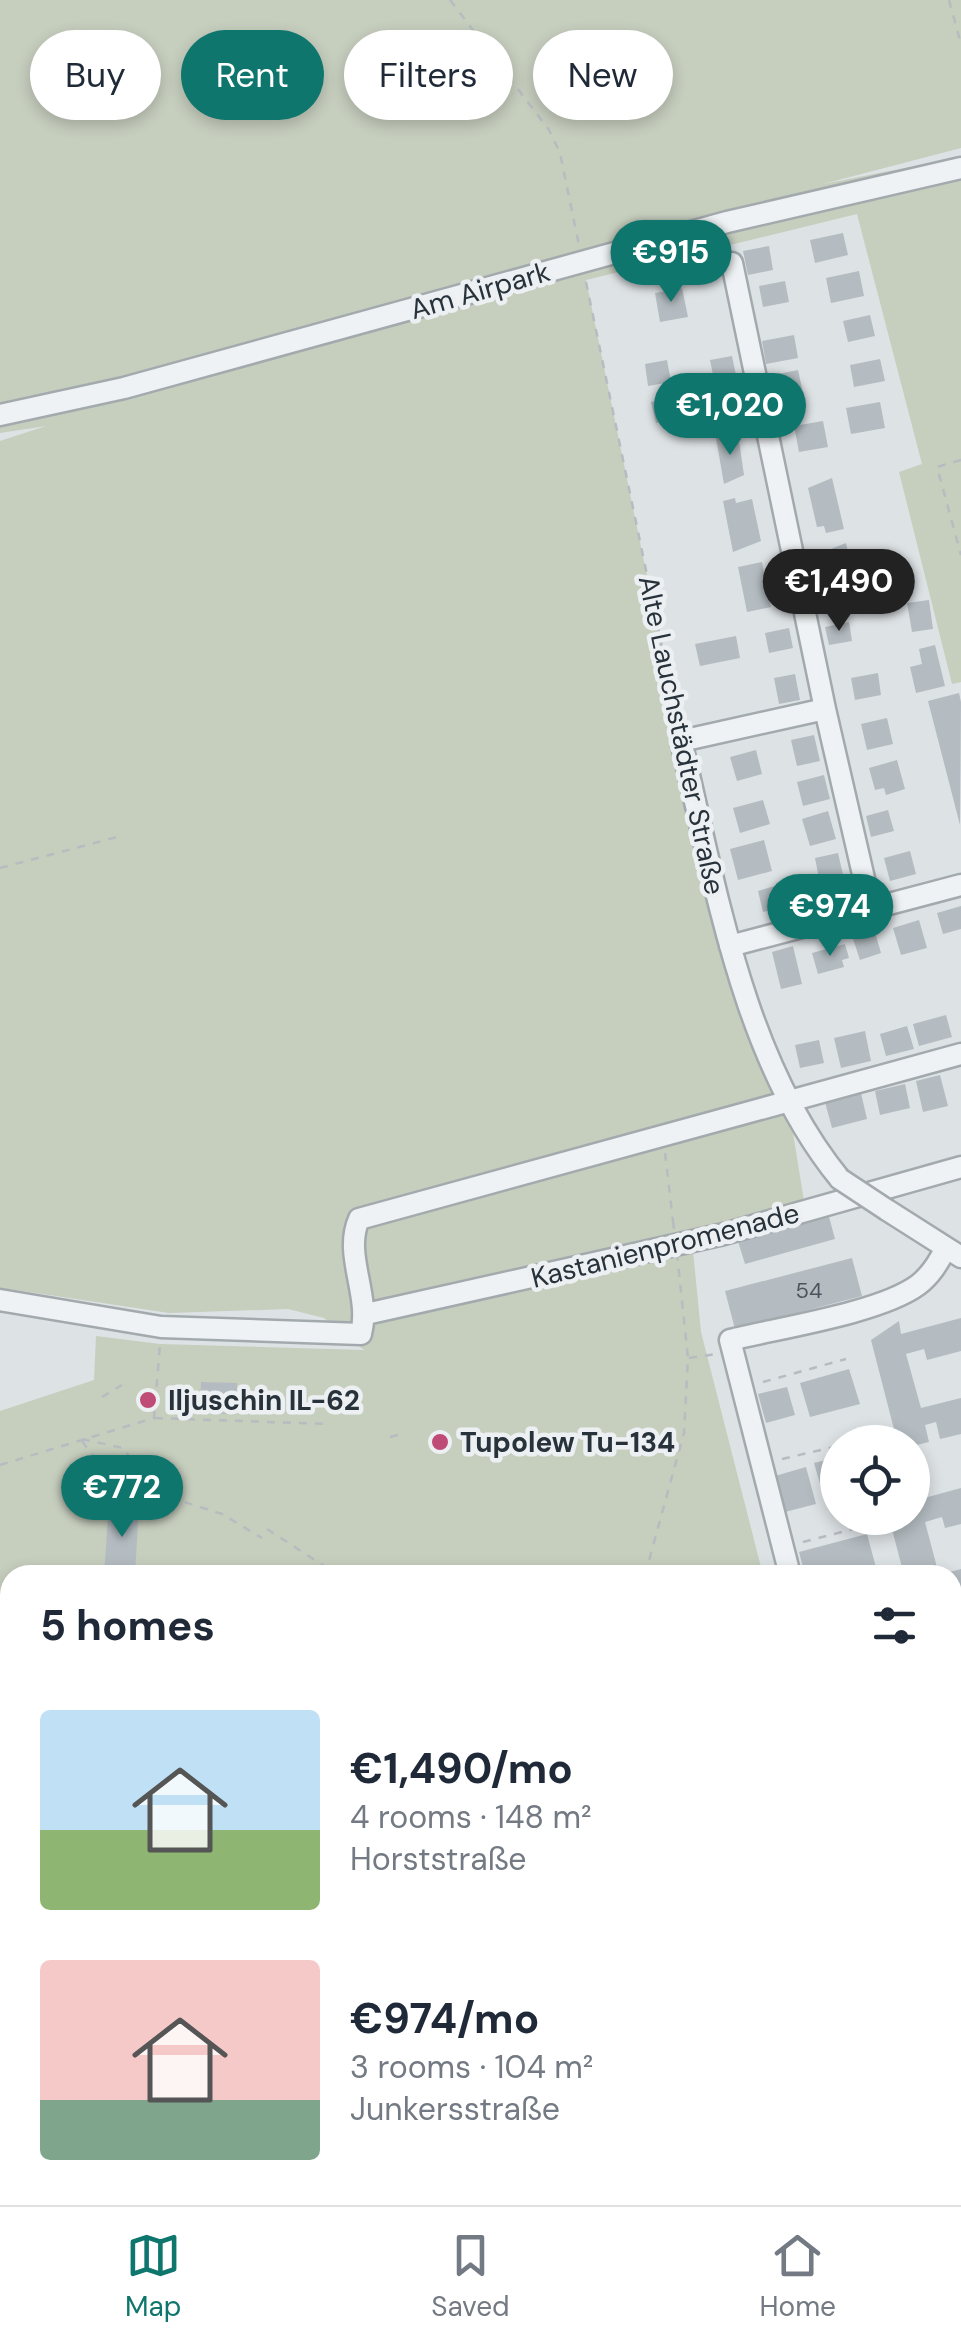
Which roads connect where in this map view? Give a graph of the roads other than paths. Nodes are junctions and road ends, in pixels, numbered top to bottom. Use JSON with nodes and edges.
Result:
{"nodes":[{"id":1,"x":961,"y":168,"type":"edge"},
{"id":2,"x":732,"y":263,"type":"dead end"},
{"id":3,"x":0,"y":415,"type":"edge"},
{"id":4,"x":825,"y":708,"type":"junction"},
{"id":5,"x":961,"y":885,"type":"edge"},
{"id":6,"x":870,"y":909,"type":"junction"},
{"id":7,"x":730,"y":946,"type":"junction"},
{"id":8,"x":961,"y":1054,"type":"edge"},
{"id":9,"x":788,"y":1102,"type":"junction"},
{"id":10,"x":961,"y":1166,"type":"edge"},
{"id":11,"x":953,"y":1253,"type":"edge"},
{"id":12,"x":0,"y":1300,"type":"edge"},
{"id":13,"x":366,"y":1314,"type":"junction"},
{"id":14,"x":787,"y":1565,"type":"edge"}],
"edges":[{"from":1,"to":3,"type":"street","name":"Am Airpark"},
{"from":2,"to":4,"type":"street"},
{"from":4,"to":6,"type":"street"},
{"from":4,"to":7,"type":"street","name":"Alte Lauchstädter Straße"},
{"from":5,"to":6,"type":"street"},
{"from":6,"to":7,"type":"street"},
{"from":7,"to":9,"type":"street","name":"Alte Lauchstädter Straße"},
{"from":8,"to":9,"type":"street"},
{"from":9,"to":11,"type":"street","name":"Alte Lauchstädter Straße","bridge":true},
{"from":9,"to":13,"type":"street"},
{"from":10,"to":13,"type":"street","name":"Kastanienpromenade"},
{"from":11,"to":14,"type":"street","name":"Alte Lauchstädter Straße"},
{"from":12,"to":13,"type":"street","name":"Kastanienpromenade"}]}
